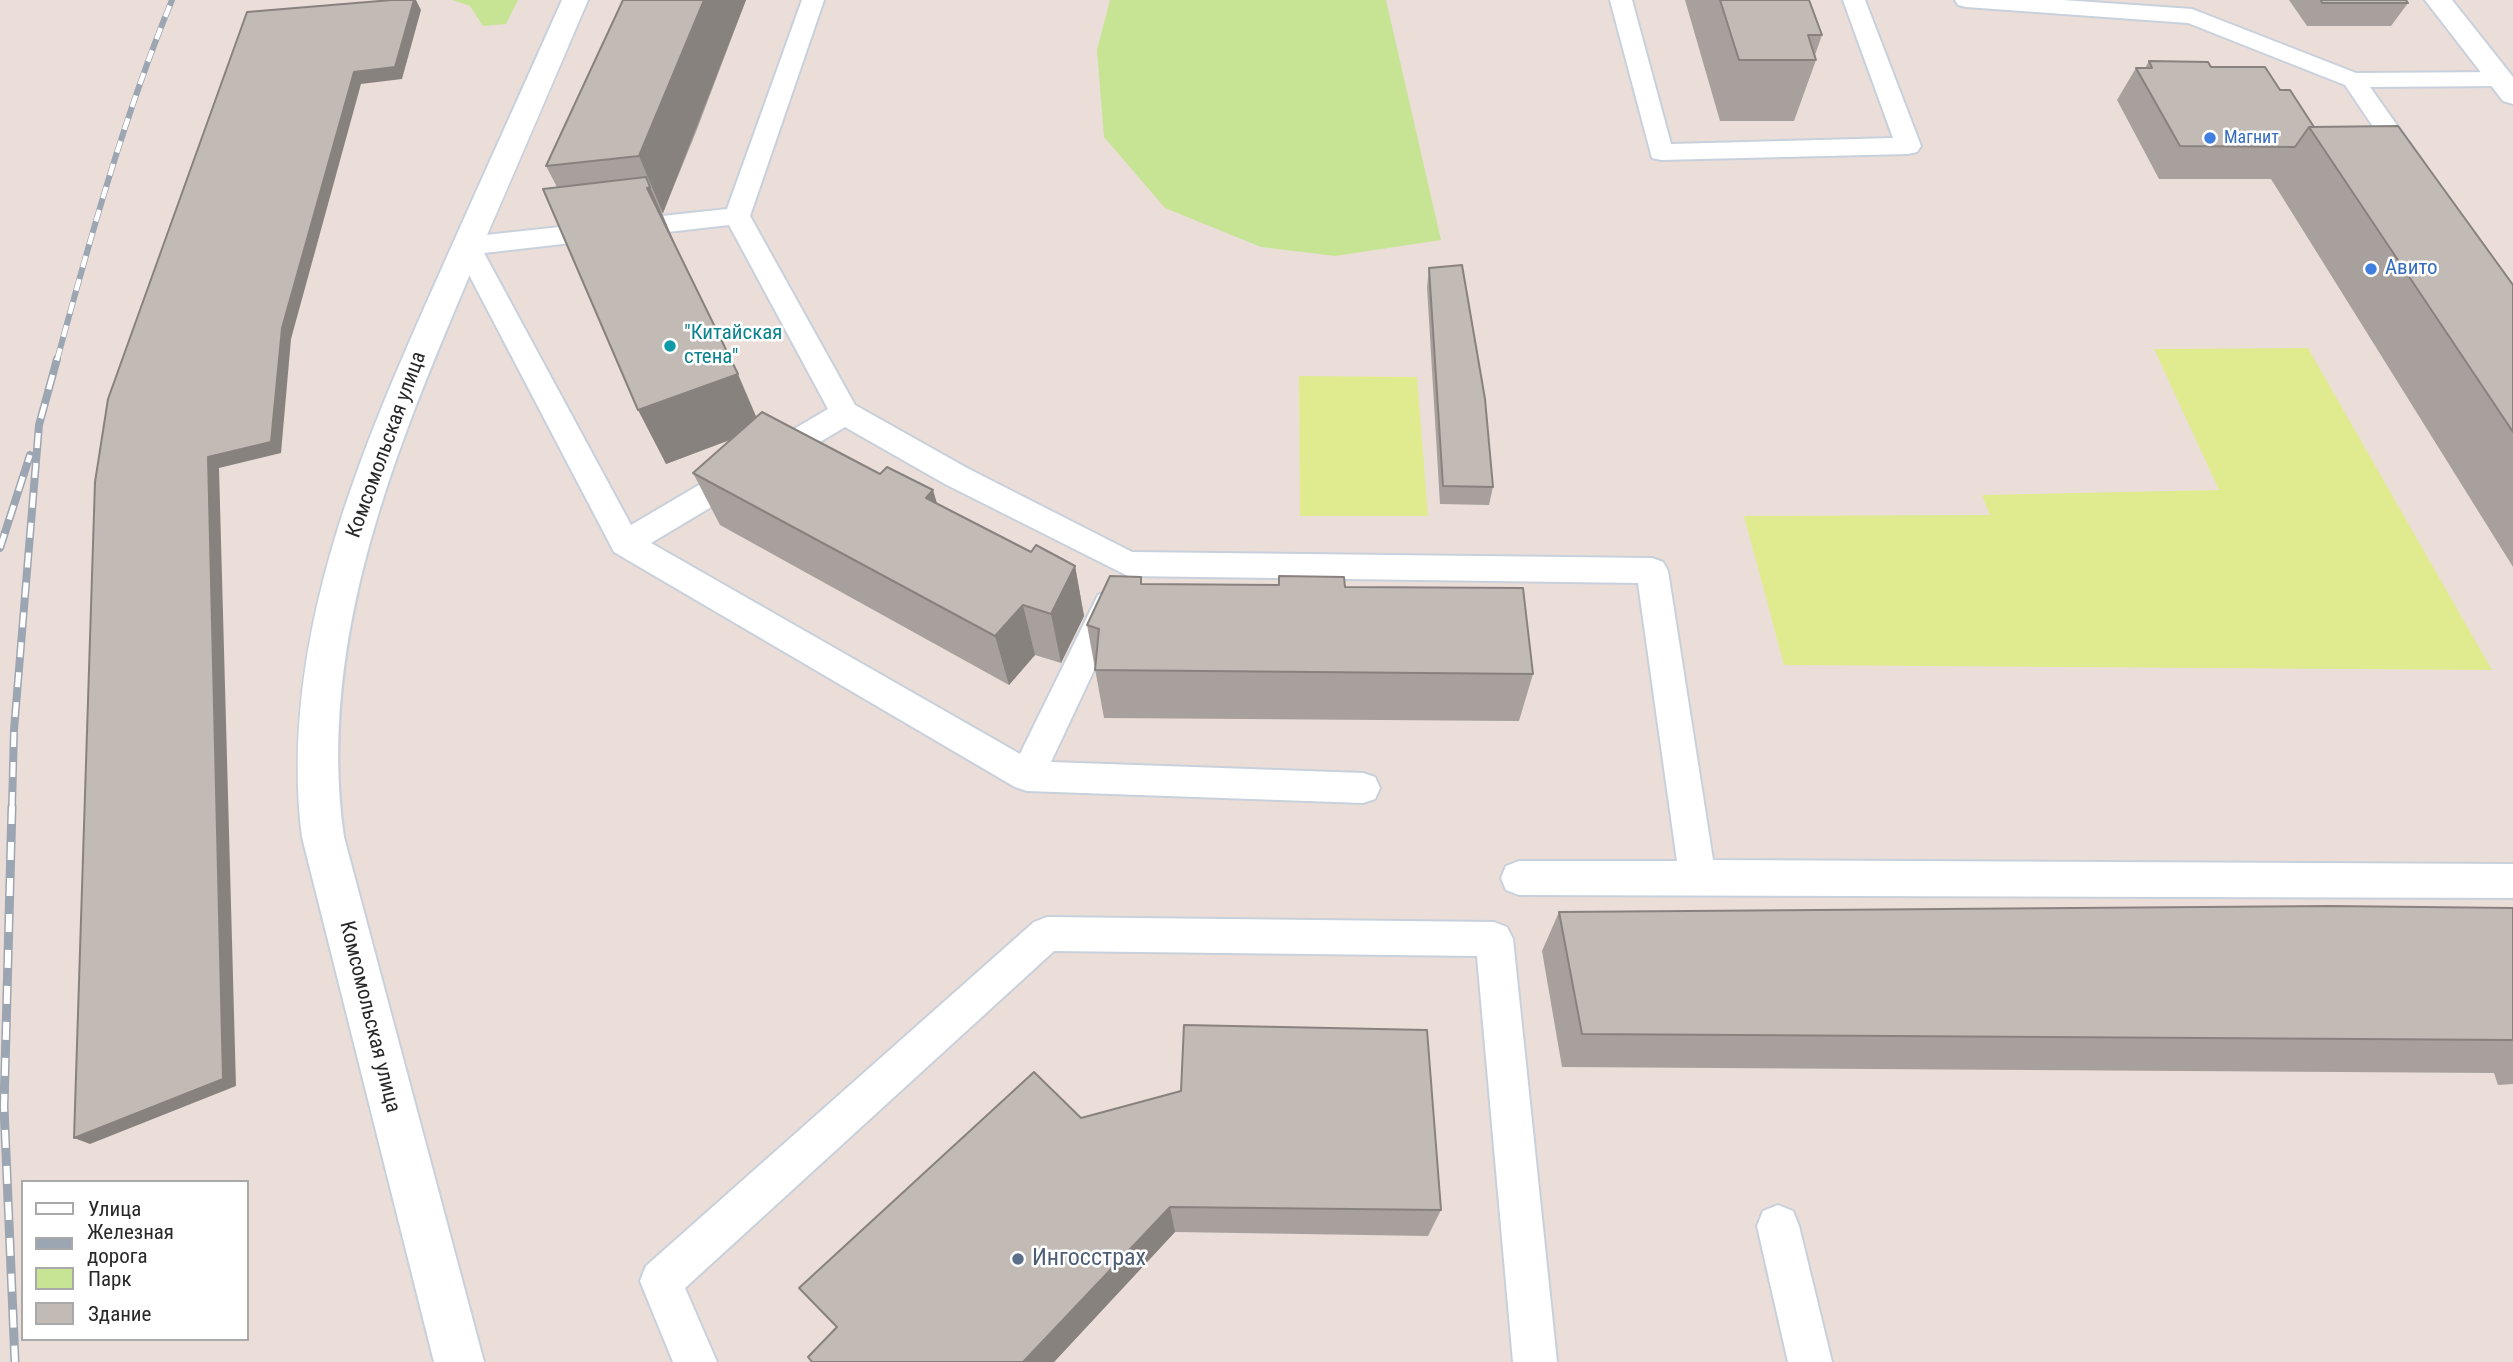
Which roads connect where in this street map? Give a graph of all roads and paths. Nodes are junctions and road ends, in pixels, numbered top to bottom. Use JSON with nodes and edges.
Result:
{"nodes":[{"id":1,"x":575,"y":0,"type":"edge"},
{"id":2,"x":813,"y":0,"type":"edge"},
{"id":3,"x":1621,"y":0,"type":"edge"},
{"id":4,"x":1854,"y":0,"type":"edge"},
{"id":5,"x":1966,"y":0,"type":"edge"},
{"id":6,"x":2438,"y":0,"type":"edge"},
{"id":7,"x":2353,"y":80,"type":"junction"},
{"id":8,"x":2507,"y":87,"type":"edge"},
{"id":9,"x":2421,"y":179,"type":"edge"},
{"id":10,"x":737,"y":216,"type":"junction"},
{"id":11,"x":467,"y":246,"type":"junction"},
{"id":12,"x":845,"y":413,"type":"junction"},
{"id":13,"x":625,"y":544,"type":"junction"},
{"id":14,"x":1128,"y":564,"type":"junction"},
{"id":15,"x":1027,"y":776,"type":"junction"},
{"id":16,"x":1363,"y":788,"type":"dead end"},
{"id":17,"x":1697,"y":877,"type":"junction"},
{"id":18,"x":1519,"y":878,"type":"dead end"},
{"id":19,"x":2513,"y":881,"type":"edge"},
{"id":20,"x":1778,"y":1226,"type":"dead end"},
{"id":21,"x":459,"y":1362,"type":"edge"},
{"id":22,"x":695,"y":1362,"type":"edge"},
{"id":23,"x":1535,"y":1362,"type":"edge"},
{"id":24,"x":1810,"y":1362,"type":"edge"}],
"edges":[{"from":1,"to":11,"type":"street","name":"Комсомольская улица"},
{"from":2,"to":10,"type":"lane"},
{"from":3,"to":4,"type":"lane"},
{"from":5,"to":7,"type":"lane"},
{"from":6,"to":8,"type":"street"},
{"from":7,"to":8,"type":"lane"},
{"from":7,"to":9,"type":"lane"},
{"from":10,"to":11,"type":"lane"},
{"from":10,"to":12,"type":"lane"},
{"from":11,"to":13,"type":"lane"},
{"from":11,"to":21,"type":"street","name":"Комсомольская улица"},
{"from":12,"to":13,"type":"lane"},
{"from":12,"to":14,"type":"lane"},
{"from":13,"to":15,"type":"lane"},
{"from":14,"to":15,"type":"lane"},
{"from":14,"to":17,"type":"lane"},
{"from":15,"to":16,"type":"lane"},
{"from":17,"to":18,"type":"lane"},
{"from":17,"to":19,"type":"lane"},
{"from":20,"to":24,"type":"lane"},
{"from":22,"to":23,"type":"lane"}]}
